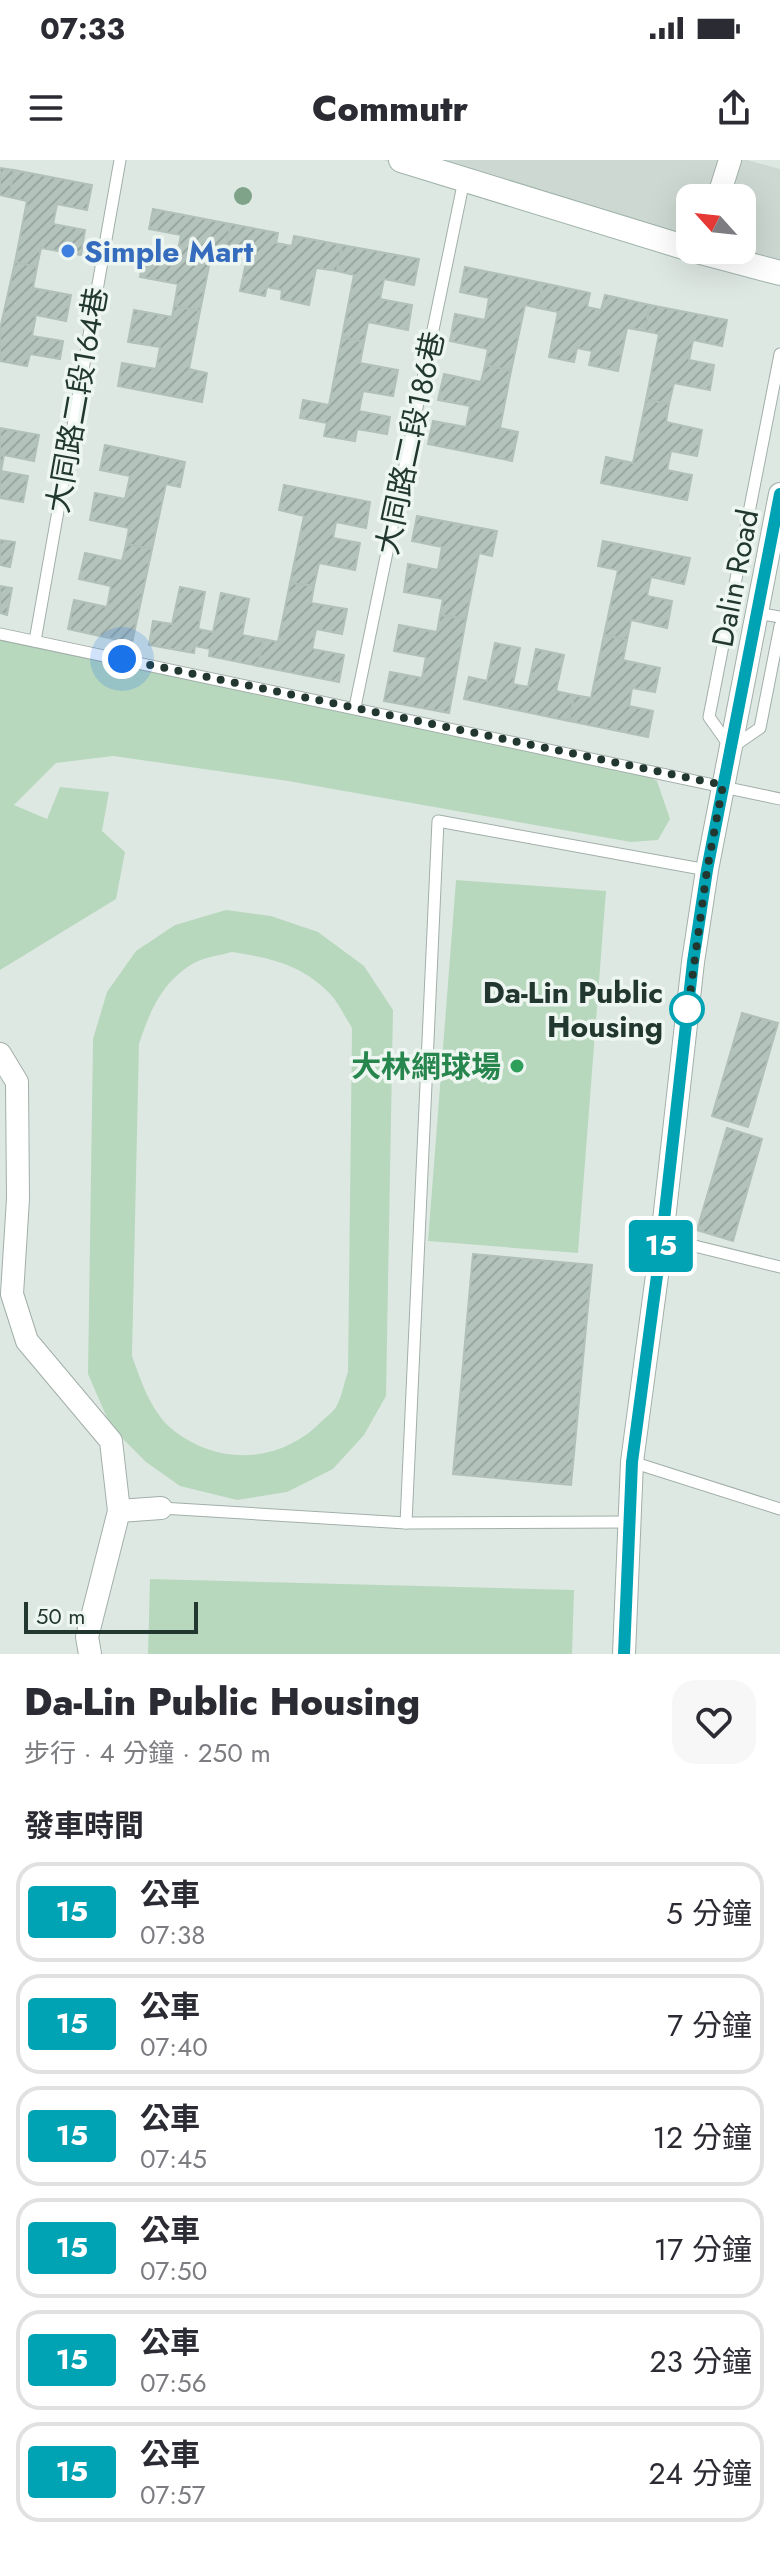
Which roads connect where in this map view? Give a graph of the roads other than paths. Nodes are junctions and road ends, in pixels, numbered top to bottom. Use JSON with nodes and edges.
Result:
{"nodes":[{"id":1,"x":120,"y":160,"type":"edge"},
{"id":2,"x":401,"y":160,"type":"edge"},
{"id":3,"x":730,"y":160,"type":"edge"},
{"id":4,"x":465,"y":179,"type":"junction"},
{"id":5,"x":722,"y":184,"type":"edge"},
{"id":6,"x":676,"y":244,"type":"edge"},
{"id":7,"x":746,"y":264,"type":"edge"},
{"id":8,"x":780,"y":273,"type":"edge"},
{"id":9,"x":780,"y":354,"type":"edge"},
{"id":10,"x":780,"y":494,"type":"edge"},
{"id":11,"x":757,"y":613,"type":"junction"},
{"id":12,"x":780,"y":617,"type":"edge"},
{"id":13,"x":780,"y":626,"type":"edge"},
{"id":14,"x":0,"y":634,"type":"edge"},
{"id":15,"x":35,"y":641,"type":"junction"},
{"id":16,"x":355,"y":707,"type":"junction"},
{"id":17,"x":731,"y":748,"type":"junction"},
{"id":18,"x":723,"y":785,"type":"junction"},
{"id":19,"x":780,"y":799,"type":"edge"},
{"id":20,"x":707,"y":870,"type":"junction"},
{"id":21,"x":0,"y":1054,"type":"edge"},
{"id":22,"x":662,"y":1238,"type":"junction"},
{"id":23,"x":780,"y":1267,"type":"edge"},
{"id":24,"x":632,"y":1462,"type":"junction"},
{"id":25,"x":161,"y":1508,"type":"joint"},
{"id":26,"x":780,"y":1509,"type":"edge"},
{"id":27,"x":119,"y":1511,"type":"junction"},
{"id":28,"x":628,"y":1522,"type":"junction"},
{"id":29,"x":406,"y":1523,"type":"junction"},
{"id":30,"x":90,"y":1654,"type":"edge"},
{"id":31,"x":624,"y":1654,"type":"edge"}],
"edges":[{"from":1,"to":15,"type":"lane","name":"大同路二段164巷"},
{"from":2,"to":4,"type":"street"},
{"from":3,"to":5,"type":"street"},
{"from":4,"to":6,"type":"street"},
{"from":4,"to":16,"type":"lane","name":"大同路二段186巷"},
{"from":7,"to":8,"type":"street"},
{"from":9,"to":17,"type":"lane","name":"Dalin Road"},
{"from":10,"to":11,"type":"street","name":"Dalin Road"},
{"from":11,"to":12,"type":"lane"},
{"from":11,"to":17,"type":"street","name":"Dalin Road"},
{"from":13,"to":17,"type":"lane","name":"Dalin Road"},
{"from":14,"to":15,"type":"lane"},
{"from":15,"to":16,"type":"lane"},
{"from":16,"to":18,"type":"lane"},
{"from":17,"to":18,"type":"street","name":"Dalin Road"},
{"from":18,"to":19,"type":"lane"},
{"from":18,"to":20,"type":"street","name":"Dalin Road"},
{"from":20,"to":22,"type":"street","name":"Dalin Road"},
{"from":20,"to":29,"type":"lane"},
{"from":21,"to":27,"type":"street"},
{"from":22,"to":23,"type":"lane"},
{"from":22,"to":24,"type":"street","name":"Dalin Road"},
{"from":24,"to":26,"type":"lane"},
{"from":24,"to":28,"type":"street","name":"Dalin Road"},
{"from":25,"to":27,"type":"street"},
{"from":25,"to":29,"type":"lane"},
{"from":27,"to":30,"type":"street"},
{"from":28,"to":29,"type":"lane"},
{"from":28,"to":31,"type":"street","name":"Dalin Road"}]}
